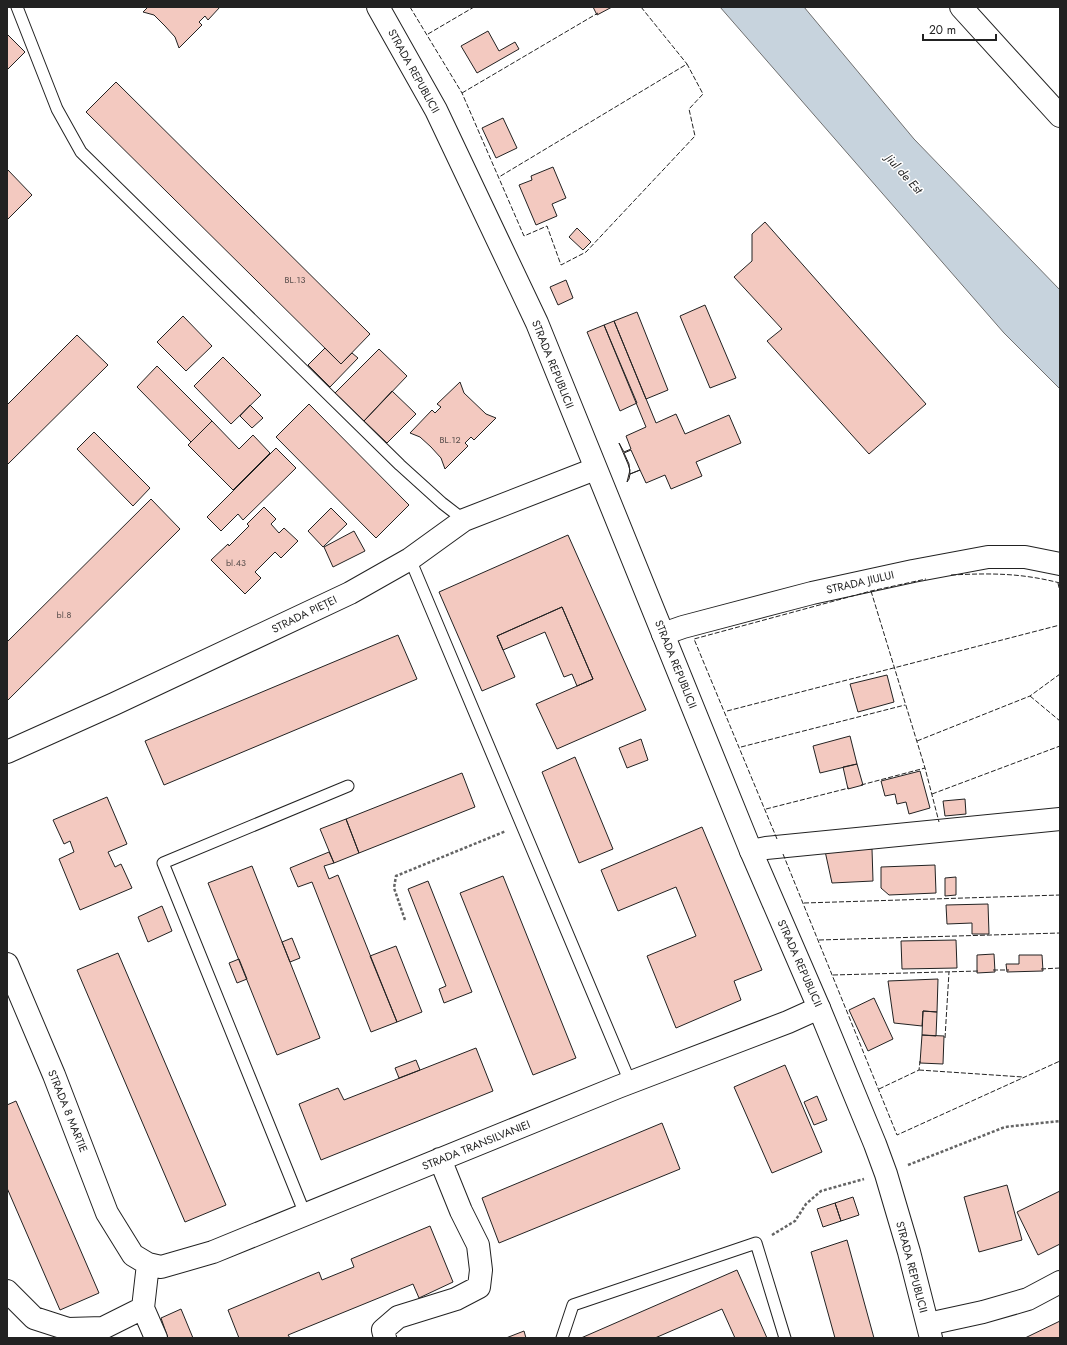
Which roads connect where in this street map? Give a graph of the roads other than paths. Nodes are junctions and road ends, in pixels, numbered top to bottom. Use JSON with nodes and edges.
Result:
{"nodes":[{"id":1,"x":17,"y":7,"type":"edge"},
{"id":2,"x":378,"y":7,"type":"edge"},
{"id":3,"x":961,"y":7,"type":"edge"},
{"id":4,"x":1060,"y":116,"type":"edge"},
{"id":5,"x":595,"y":468,"type":"junction"},
{"id":6,"x":464,"y":520,"type":"junction"},
{"id":7,"x":410,"y":559,"type":"junction"},
{"id":8,"x":1060,"y":564,"type":"edge"},
{"id":9,"x":663,"y":634,"type":"junction"},
{"id":10,"x":7,"y":752,"type":"edge"},
{"id":11,"x":348,"y":786,"type":"dead end"},
{"id":12,"x":1060,"y":819,"type":"edge"},
{"id":13,"x":751,"y":851,"type":"junction"},
{"id":14,"x":7,"y":964,"type":"edge"},
{"id":15,"x":819,"y":1008,"type":"junction"},
{"id":16,"x":630,"y":1082,"type":"junction"},
{"id":17,"x":440,"y":1159,"type":"junction"},
{"id":18,"x":304,"y":1214,"type":"junction"},
{"id":19,"x":140,"y":1260,"type":"junction"},
{"id":20,"x":1060,"y":1282,"type":"edge"},
{"id":21,"x":7,"y":1291,"type":"edge"},
{"id":22,"x":143,"y":1308,"type":"junction"},
{"id":23,"x":929,"y":1331,"type":"edge"},
{"id":24,"x":156,"y":1338,"type":"edge"},
{"id":25,"x":385,"y":1338,"type":"edge"},
{"id":26,"x":562,"y":1338,"type":"edge"},
{"id":27,"x":785,"y":1338,"type":"edge"}],
"edges":[{"from":1,"to":6,"type":"lane"},
{"from":2,"to":5,"type":"street","name":"STRADA REPUBLICII"},
{"from":3,"to":4,"type":"street"},
{"from":5,"to":6,"type":"street","name":"STRADA PIEȚEI"},
{"from":5,"to":9,"type":"street","name":"STRADA REPUBLICII"},
{"from":6,"to":7,"type":"street","name":"STRADA PIEȚEI"},
{"from":7,"to":10,"type":"street","name":"STRADA PIEȚEI"},
{"from":7,"to":16,"type":"lane"},
{"from":8,"to":9,"type":"street","name":"STRADA JIULUI"},
{"from":9,"to":13,"type":"street","name":"STRADA REPUBLICII"},
{"from":11,"to":18,"type":"lane"},
{"from":12,"to":13,"type":"street"},
{"from":13,"to":15,"type":"street","name":"STRADA REPUBLICII"},
{"from":14,"to":19,"type":"street","name":"STRADA 8 MARTIE"},
{"from":15,"to":16,"type":"street","name":"STRADA TRANSILVANIEI"},
{"from":15,"to":23,"type":"street","name":"STRADA REPUBLICII"},
{"from":16,"to":17,"type":"street","name":"STRADA TRANSILVANIEI"},
{"from":17,"to":18,"type":"street","name":"STRADA TRANSILVANIEI"},
{"from":17,"to":25,"type":"street"},
{"from":18,"to":19,"type":"street","name":"STRADA TRANSILVANIEI"},
{"from":19,"to":22,"type":"street"},
{"from":20,"to":23,"type":"street"},
{"from":21,"to":22,"type":"street"},
{"from":22,"to":24,"type":"street"},
{"from":26,"to":27,"type":"lane"}]}
